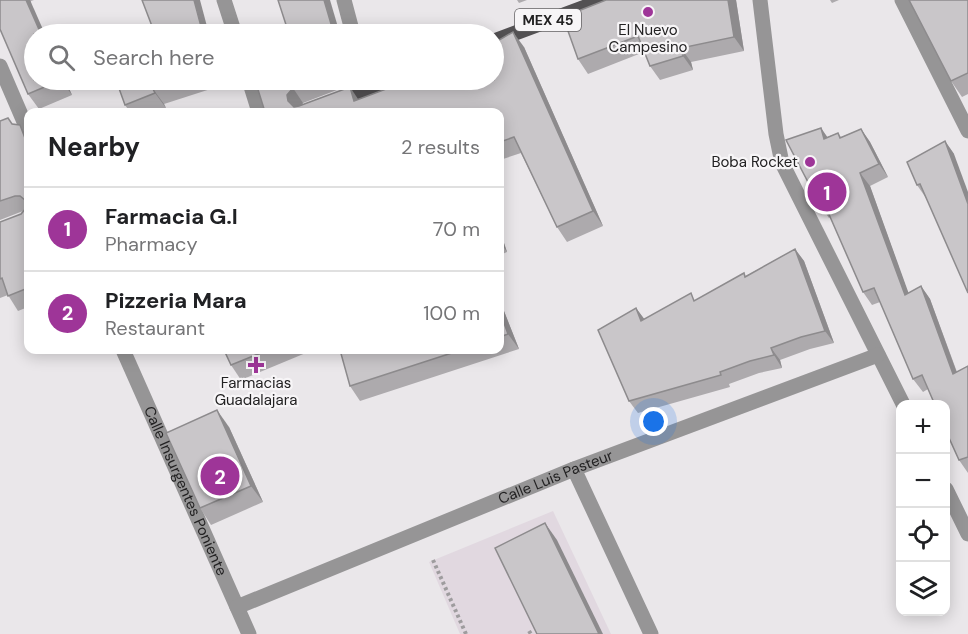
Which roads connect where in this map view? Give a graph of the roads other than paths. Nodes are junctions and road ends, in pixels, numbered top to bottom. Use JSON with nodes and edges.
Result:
{"nodes":[{"id":1,"x":224,"y":0,"type":"edge"},
{"id":2,"x":344,"y":0,"type":"edge"},
{"id":3,"x":604,"y":0,"type":"edge"},
{"id":4,"x":760,"y":0,"type":"edge"},
{"id":5,"x":902,"y":0,"type":"edge"},
{"id":6,"x":232,"y":24,"type":"edge"},
{"id":7,"x":350,"y":24,"type":"edge"},
{"id":8,"x":504,"y":37,"type":"edge"},
{"id":9,"x":0,"y":66,"type":"edge"},
{"id":10,"x":252,"y":90,"type":"edge"},
{"id":11,"x":356,"y":90,"type":"edge"},
{"id":12,"x":258,"y":108,"type":"edge"},
{"id":13,"x":316,"y":108,"type":"edge"},
{"id":14,"x":24,"y":122,"type":"edge"},
{"id":15,"x":968,"y":131,"type":"edge"},
{"id":16,"x":125,"y":354,"type":"edge"},
{"id":17,"x":878,"y":355,"type":"junction"},
{"id":18,"x":900,"y":400,"type":"edge"},
{"id":19,"x":574,"y":470,"type":"junction"},
{"id":20,"x":950,"y":499,"type":"edge"},
{"id":21,"x":968,"y":534,"type":"edge"},
{"id":22,"x":237,"y":607,"type":"junction"},
{"id":23,"x":249,"y":634,"type":"edge"},
{"id":24,"x":651,"y":634,"type":"edge"}],
"edges":[{"from":1,"to":6,"type":"street"},
{"from":2,"to":7,"type":"street"},
{"from":3,"to":8,"type":"main road","number":"MEX 45"},
{"from":4,"to":17,"type":"street"},
{"from":5,"to":15,"type":"street"},
{"from":9,"to":14,"type":"street"},
{"from":10,"to":12,"type":"street"},
{"from":11,"to":13,"type":"main road"},
{"from":16,"to":22,"type":"street","name":"Calle Insurgentes Poniente"},
{"from":17,"to":18,"type":"street"},
{"from":17,"to":19,"type":"street","name":"Calle Luis Pasteur"},
{"from":19,"to":22,"type":"street","name":"Calle Luis Pasteur"},
{"from":19,"to":24,"type":"street"},
{"from":20,"to":21,"type":"street"},
{"from":22,"to":23,"type":"street","name":"Calle Insurgentes Poniente"}]}
